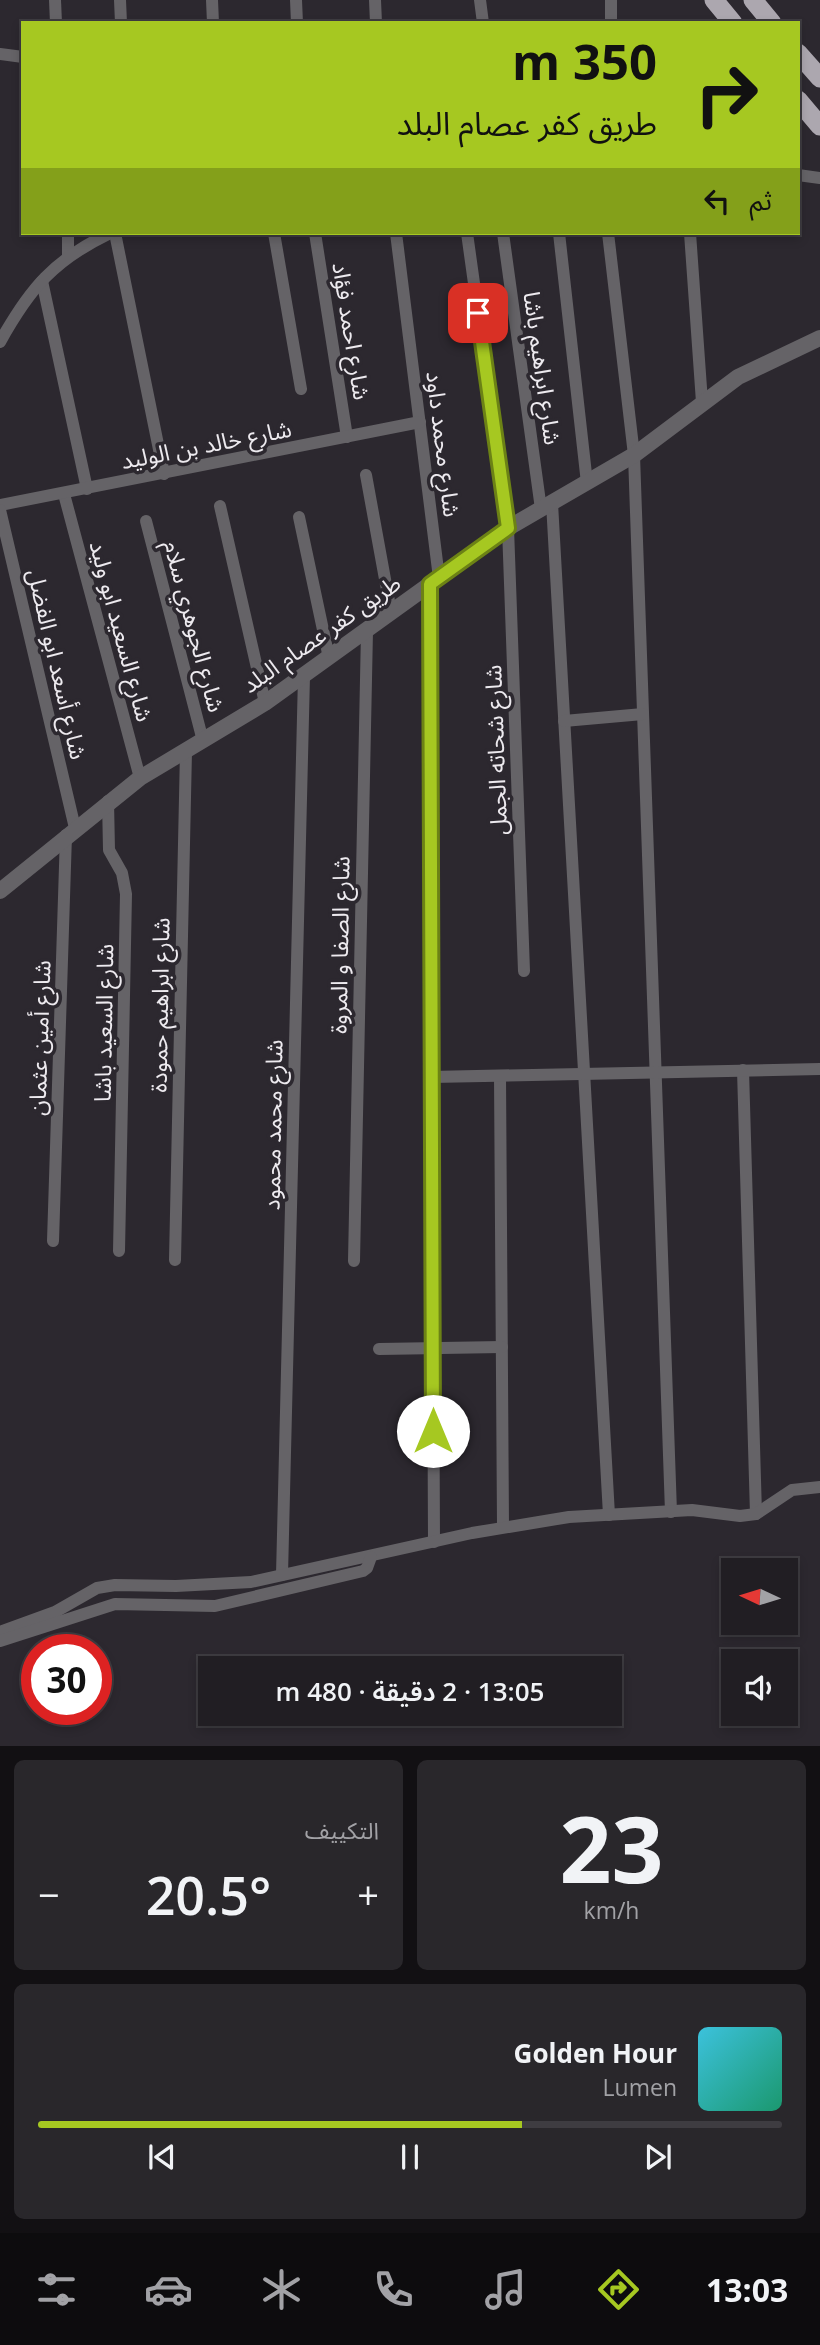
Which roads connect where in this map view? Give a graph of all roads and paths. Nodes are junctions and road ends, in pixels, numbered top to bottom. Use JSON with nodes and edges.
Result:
{"nodes":[{"id":1,"x":55,"y":0,"type":"edge"},
{"id":2,"x":120,"y":0,"type":"edge"},
{"id":3,"x":212,"y":0,"type":"edge"},
{"id":4,"x":296,"y":0,"type":"edge"},
{"id":5,"x":375,"y":0,"type":"edge"},
{"id":6,"x":480,"y":0,"type":"edge"},
{"id":7,"x":611,"y":0,"type":"edge"},
{"id":8,"x":714,"y":0,"type":"edge"},
{"id":9,"x":753,"y":0,"type":"edge"},
{"id":10,"x":56,"y":21,"type":"edge"},
{"id":11,"x":121,"y":21,"type":"edge"},
{"id":12,"x":213,"y":21,"type":"edge"},
{"id":13,"x":297,"y":21,"type":"edge"},
{"id":14,"x":376,"y":21,"type":"edge"},
{"id":15,"x":483,"y":21,"type":"edge"},
{"id":16,"x":611,"y":21,"type":"edge"},
{"id":17,"x":731,"y":21,"type":"edge"},
{"id":18,"x":770,"y":21,"type":"edge"},
{"id":19,"x":0,"y":54,"type":"edge"},
{"id":20,"x":800,"y":55,"type":"edge"},
{"id":21,"x":21,"y":57,"type":"edge"},
{"id":22,"x":820,"y":78,"type":"edge"},
{"id":23,"x":800,"y":102,"type":"edge"},
{"id":24,"x":820,"y":126,"type":"edge"},
{"id":25,"x":800,"y":175,"type":"edge"},
{"id":26,"x":820,"y":178,"type":"edge"},
{"id":27,"x":68,"y":235,"type":"edge"},
{"id":28,"x":108,"y":235,"type":"edge"},
{"id":29,"x":112,"y":235,"type":"edge"},
{"id":30,"x":274,"y":235,"type":"edge"},
{"id":31,"x":315,"y":235,"type":"edge"},
{"id":32,"x":397,"y":235,"type":"edge"},
{"id":33,"x":467,"y":235,"type":"edge"},
{"id":34,"x":503,"y":235,"type":"edge"},
{"id":35,"x":559,"y":235,"type":"edge"},
{"id":36,"x":608,"y":235,"type":"edge"},
{"id":37,"x":690,"y":235,"type":"edge"},
{"id":38,"x":68,"y":256,"type":"junction"},
{"id":39,"x":42,"y":281,"type":"junction"},
{"id":40,"x":820,"y":338,"type":"edge"},
{"id":41,"x":0,"y":342,"type":"edge"},
{"id":42,"x":301,"y":389,"type":"dead end"},
{"id":43,"x":702,"y":402,"type":"junction"},
{"id":44,"x":420,"y":422,"type":"junction"},
{"id":45,"x":347,"y":437,"type":"junction"},
{"id":46,"x":634,"y":454,"type":"junction"},
{"id":47,"x":164,"y":474,"type":"junction"},
{"id":48,"x":366,"y":475,"type":"dead end"},
{"id":49,"x":587,"y":483,"type":"junction"},
{"id":50,"x":87,"y":489,"type":"junction"},
{"id":51,"x":64,"y":494,"type":"junction"},
{"id":52,"x":0,"y":505,"type":"edge"},
{"id":53,"x":220,"y":506,"type":"dead end"},
{"id":54,"x":546,"y":506,"type":"junction"},
{"id":55,"x":0,"y":510,"type":"edge"},
{"id":56,"x":299,"y":517,"type":"dead end"},
{"id":57,"x":146,"y":521,"type":"dead end"},
{"id":58,"x":508,"y":528,"type":"junction"},
{"id":59,"x":434,"y":581,"type":"junction"},
{"id":60,"x":391,"y":612,"type":"junction"},
{"id":61,"x":367,"y":631,"type":"junction"},
{"id":62,"x":329,"y":658,"type":"junction"},
{"id":63,"x":304,"y":676,"type":"junction"},
{"id":64,"x":265,"y":703,"type":"junction"},
{"id":65,"x":643,"y":714,"type":"junction"},
{"id":66,"x":564,"y":721,"type":"junction"},
{"id":67,"x":203,"y":741,"type":"junction"},
{"id":68,"x":186,"y":751,"type":"junction"},
{"id":69,"x":140,"y":778,"type":"junction"},
{"id":70,"x":108,"y":801,"type":"junction"},
{"id":71,"x":71,"y":832,"type":"junction"},
{"id":72,"x":0,"y":891,"type":"edge"},
{"id":73,"x":524,"y":971,"type":"dead end"},
{"id":74,"x":820,"y":1069,"type":"edge"},
{"id":75,"x":743,"y":1070,"type":"junction"},
{"id":76,"x":656,"y":1073,"type":"junction"},
{"id":77,"x":584,"y":1074,"type":"junction"},
{"id":78,"x":500,"y":1076,"type":"junction"},
{"id":79,"x":431,"y":1077,"type":"junction"},
{"id":80,"x":53,"y":1241,"type":"dead end"},
{"id":81,"x":119,"y":1251,"type":"dead end"},
{"id":82,"x":175,"y":1260,"type":"dead end"},
{"id":83,"x":354,"y":1261,"type":"dead end"},
{"id":84,"x":502,"y":1347,"type":"junction"},
{"id":85,"x":433,"y":1348,"type":"junction"},
{"id":86,"x":379,"y":1349,"type":"dead end"},
{"id":87,"x":820,"y":1488,"type":"edge"},
{"id":88,"x":671,"y":1512,"type":"junction"},
{"id":89,"x":756,"y":1514,"type":"junction"},
{"id":90,"x":608,"y":1515,"type":"junction"},
{"id":91,"x":503,"y":1527,"type":"junction"},
{"id":92,"x":434,"y":1542,"type":"junction"},
{"id":93,"x":371,"y":1557,"type":"junction"},
{"id":94,"x":282,"y":1575,"type":"junction"},
{"id":95,"x":0,"y":1632,"type":"edge"},
{"id":96,"x":0,"y":1641,"type":"edge"}],
"edges":[{"from":1,"to":10,"type":"street"},
{"from":2,"to":11,"type":"street"},
{"from":3,"to":12,"type":"street"},
{"from":4,"to":13,"type":"street"},
{"from":5,"to":14,"type":"street"},
{"from":6,"to":15,"type":"street"},
{"from":7,"to":16,"type":"street"},
{"from":8,"to":17,"type":"highway"},
{"from":9,"to":18,"type":"highway"},
{"from":19,"to":21,"type":"street"},
{"from":20,"to":22,"type":"highway"},
{"from":23,"to":24,"type":"highway"},
{"from":25,"to":26,"type":"street"},
{"from":27,"to":38,"type":"street"},
{"from":28,"to":38,"type":"street"},
{"from":29,"to":47,"type":"street"},
{"from":30,"to":42,"type":"street"},
{"from":31,"to":45,"type":"street","name":"شارع احمد فؤاد"},
{"from":32,"to":44,"type":"street","name":"شارع محمد داود"},
{"from":33,"to":58,"type":"street","name":"شارع شحاته الجمل"},
{"from":34,"to":54,"type":"street","name":"شارع ابراهيم باشا"},
{"from":35,"to":49,"type":"street"},
{"from":36,"to":46,"type":"street"},
{"from":37,"to":43,"type":"street"},
{"from":38,"to":39,"type":"street"},
{"from":39,"to":41,"type":"street"},
{"from":39,"to":50,"type":"street"},
{"from":40,"to":43,"type":"street","name":"طريق كفر عصام البلد"},
{"from":43,"to":46,"type":"street","name":"طريق كفر عصام البلد"},
{"from":44,"to":45,"type":"street","name":"شارع خالد بن الوليد"},
{"from":44,"to":59,"type":"street","name":"شارع محمد داود"},
{"from":45,"to":47,"type":"street","name":"شارع خالد بن الوليد"},
{"from":46,"to":49,"type":"street","name":"طريق كفر عصام البلد"},
{"from":46,"to":65,"type":"street"},
{"from":47,"to":50,"type":"street","name":"شارع خالد بن الوليد"},
{"from":48,"to":60,"type":"street"},
{"from":49,"to":54,"type":"street","name":"طريق كفر عصام البلد"},
{"from":50,"to":51,"type":"street","name":"شارع خالد بن الوليد"},
{"from":51,"to":52,"type":"street","name":"شارع خالد بن الوليد"},
{"from":51,"to":69,"type":"street","name":"شارع السعيد ابو وليد"},
{"from":53,"to":64,"type":"street"},
{"from":54,"to":58,"type":"street","name":"طريق كفر عصام البلد"},
{"from":54,"to":66,"type":"street","name":"شارع ابراهيم باشا"},
{"from":55,"to":71,"type":"street","name":"شارع أسعد ابو الفضل"},
{"from":56,"to":62,"type":"street"},
{"from":57,"to":67,"type":"street","name":"شارع الجوهري سلام"},
{"from":58,"to":59,"type":"street","name":"طريق كفر عصام البلد"},
{"from":58,"to":73,"type":"street","name":"شارع شحاته الجمل"},
{"from":59,"to":60,"type":"street","name":"طريق كفر عصام البلد"},
{"from":59,"to":79,"type":"street","name":"شارع محمد داود"},
{"from":60,"to":61,"type":"street","name":"طريق كفر عصام البلد"},
{"from":61,"to":62,"type":"street","name":"طريق كفر عصام البلد"},
{"from":61,"to":83,"type":"street","name":"شارع الصفا و المروة"},
{"from":62,"to":63,"type":"street","name":"طريق كفر عصام البلد"},
{"from":63,"to":64,"type":"street","name":"طريق كفر عصام البلد"},
{"from":63,"to":94,"type":"street","name":"شارع محمد محمود"},
{"from":64,"to":67,"type":"street","name":"طريق كفر عصام البلد"},
{"from":65,"to":66,"type":"street"},
{"from":65,"to":76,"type":"street"},
{"from":66,"to":77,"type":"street","name":"شارع ابراهيم باشا"},
{"from":67,"to":68,"type":"street","name":"طريق كفر عصام البلد"},
{"from":68,"to":69,"type":"street","name":"طريق كفر عصام البلد"},
{"from":68,"to":82,"type":"street","name":"شارع ابراهيم حمودة"},
{"from":69,"to":70,"type":"street","name":"طريق كفر عصام البلد"},
{"from":70,"to":71,"type":"street","name":"طريق كفر عصام البلد"},
{"from":70,"to":81,"type":"street","name":"شارع السعيد باشا"},
{"from":71,"to":72,"type":"street","name":"طريق كفر عصام البلد"},
{"from":71,"to":80,"type":"street","name":"شارع أمين عثمان"},
{"from":74,"to":75,"type":"street"},
{"from":75,"to":76,"type":"street"},
{"from":75,"to":89,"type":"street"},
{"from":76,"to":77,"type":"street"},
{"from":76,"to":88,"type":"street"},
{"from":77,"to":78,"type":"street"},
{"from":77,"to":90,"type":"street","name":"شارع ابراهيم باشا"},
{"from":78,"to":79,"type":"street"},
{"from":78,"to":84,"type":"street"},
{"from":79,"to":85,"type":"street","name":"شارع محمد داود"},
{"from":84,"to":85,"type":"street"},
{"from":84,"to":91,"type":"street"},
{"from":85,"to":86,"type":"street"},
{"from":85,"to":92,"type":"street","name":"شارع محمد داود"},
{"from":87,"to":89,"type":"street"},
{"from":88,"to":89,"type":"street"},
{"from":88,"to":90,"type":"street"},
{"from":90,"to":91,"type":"street"},
{"from":91,"to":92,"type":"street"},
{"from":92,"to":93,"type":"street"},
{"from":93,"to":94,"type":"street"},
{"from":93,"to":96,"type":"street"},
{"from":94,"to":95,"type":"street"}]}
